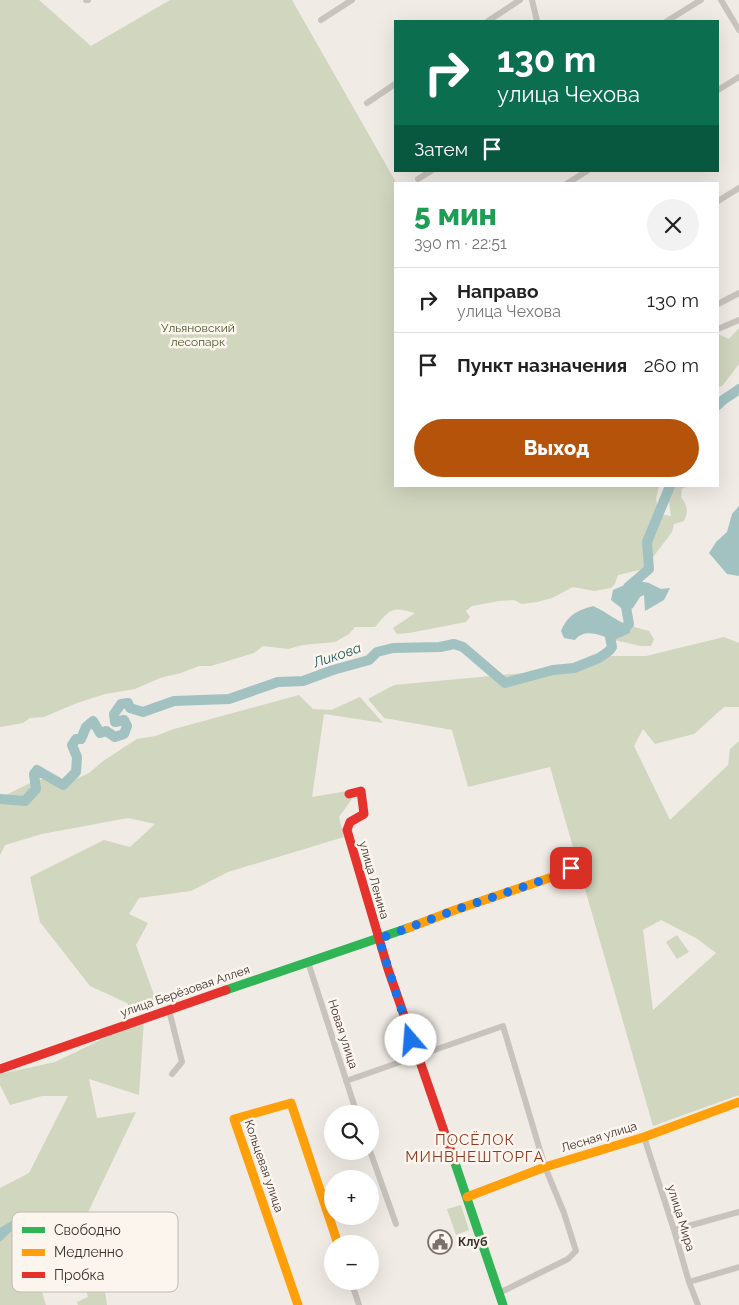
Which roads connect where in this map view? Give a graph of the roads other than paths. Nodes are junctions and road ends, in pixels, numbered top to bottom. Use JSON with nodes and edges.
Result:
{"nodes":[{"id":1,"x":352,"y":0,"type":"edge"},
{"id":2,"x":520,"y":0,"type":"edge"},
{"id":3,"x":532,"y":0,"type":"edge"},
{"id":4,"x":701,"y":0,"type":"edge"},
{"id":5,"x":721,"y":0,"type":"edge"},
{"id":6,"x":322,"y":20,"type":"dead end"},
{"id":7,"x":490,"y":20,"type":"edge"},
{"id":8,"x":537,"y":20,"type":"edge"},
{"id":9,"x":668,"y":20,"type":"edge"},
{"id":10,"x":739,"y":30,"type":"edge"},
{"id":11,"x":739,"y":77,"type":"edge"},
{"id":12,"x":394,"y":85,"type":"edge"},
{"id":13,"x":719,"y":89,"type":"edge"},
{"id":14,"x":367,"y":103,"type":"dead end"},
{"id":15,"x":428,"y":172,"type":"edge"},
{"id":16,"x":584,"y":172,"type":"edge"},
{"id":17,"x":418,"y":179,"type":"dead end"},
{"id":18,"x":569,"y":182,"type":"edge"},
{"id":19,"x":739,"y":188,"type":"edge"},
{"id":20,"x":719,"y":200,"type":"edge"},
{"id":21,"x":739,"y":294,"type":"edge"},
{"id":22,"x":719,"y":304,"type":"edge"},
{"id":23,"x":739,"y":320,"type":"edge"},
{"id":24,"x":719,"y":329,"type":"edge"},
{"id":25,"x":349,"y":794,"type":"dead end"},
{"id":26,"x":571,"y":868,"type":"dead end"},
{"id":27,"x":379,"y":939,"type":"junction"},
{"id":28,"x":308,"y":962,"type":"junction"},
{"id":29,"x":168,"y":1010,"type":"junction"},
{"id":30,"x":416,"y":1056,"type":"junction"},
{"id":31,"x":0,"y":1069,"type":"edge"},
{"id":32,"x":172,"y":1074,"type":"dead end"},
{"id":33,"x":346,"y":1081,"type":"junction"},
{"id":34,"x":739,"y":1102,"type":"edge"},
{"id":35,"x":354,"y":1105,"type":"edge"},
{"id":36,"x":644,"y":1137,"type":"junction"},
{"id":37,"x":373,"y":1160,"type":"edge"},
{"id":38,"x":545,"y":1167,"type":"junction"},
{"id":39,"x":467,"y":1198,"type":"junction"},
{"id":40,"x":739,"y":1212,"type":"edge"},
{"id":41,"x":396,"y":1224,"type":"dead end"},
{"id":42,"x":674,"y":1230,"type":"junction"},
{"id":43,"x":335,"y":1235,"type":"edge"},
{"id":44,"x":739,"y":1266,"type":"edge"},
{"id":45,"x":688,"y":1282,"type":"junction"},
{"id":46,"x":354,"y":1290,"type":"edge"},
{"id":47,"x":499,"y":1294,"type":"junction"},
{"id":48,"x":298,"y":1305,"type":"edge"},
{"id":49,"x":359,"y":1305,"type":"edge"},
{"id":50,"x":503,"y":1305,"type":"edge"},
{"id":51,"x":698,"y":1305,"type":"edge"}],
"edges":[{"from":1,"to":6,"type":"street"},
{"from":2,"to":7,"type":"street"},
{"from":3,"to":8,"type":"street"},
{"from":4,"to":9,"type":"street"},
{"from":5,"to":10,"type":"street"},
{"from":11,"to":13,"type":"street"},
{"from":12,"to":14,"type":"street"},
{"from":15,"to":17,"type":"street"},
{"from":16,"to":18,"type":"street"},
{"from":19,"to":20,"type":"street"},
{"from":21,"to":22,"type":"street"},
{"from":23,"to":24,"type":"street"},
{"from":25,"to":27,"type":"street","name":"улица Ленина"},
{"from":26,"to":27,"type":"street","name":"улица Берёзовая Аллея"},
{"from":27,"to":28,"type":"street","name":"улица Берёзовая Аллея"},
{"from":27,"to":30,"type":"street","name":"улица Ленина"},
{"from":28,"to":29,"type":"street","name":"улица Берёзовая Аллея"},
{"from":28,"to":33,"type":"street","name":"Новая улица"},
{"from":29,"to":31,"type":"street","name":"улица Берёзовая Аллея"},
{"from":29,"to":32,"type":"street"},
{"from":30,"to":33,"type":"street"},
{"from":30,"to":38,"type":"street"},
{"from":30,"to":39,"type":"street","name":"улица Ленина"},
{"from":33,"to":35,"type":"street","name":"Новая улица"},
{"from":34,"to":36,"type":"street","name":"Лесная улица"},
{"from":36,"to":38,"type":"street","name":"Лесная улица"},
{"from":36,"to":42,"type":"street","name":"улица Мира"},
{"from":37,"to":41,"type":"street"},
{"from":38,"to":39,"type":"street","name":"Лесная улица"},
{"from":38,"to":47,"type":"street"},
{"from":39,"to":47,"type":"street","name":"улица Ленина"},
{"from":40,"to":42,"type":"street"},
{"from":42,"to":45,"type":"street","name":"улица Мира"},
{"from":43,"to":48,"type":"street","name":"Кольцевая улица"},
{"from":44,"to":45,"type":"street"},
{"from":45,"to":51,"type":"street","name":"улица Мира"},
{"from":46,"to":49,"type":"street"},
{"from":47,"to":50,"type":"street","name":"улица Ленина"}]}
